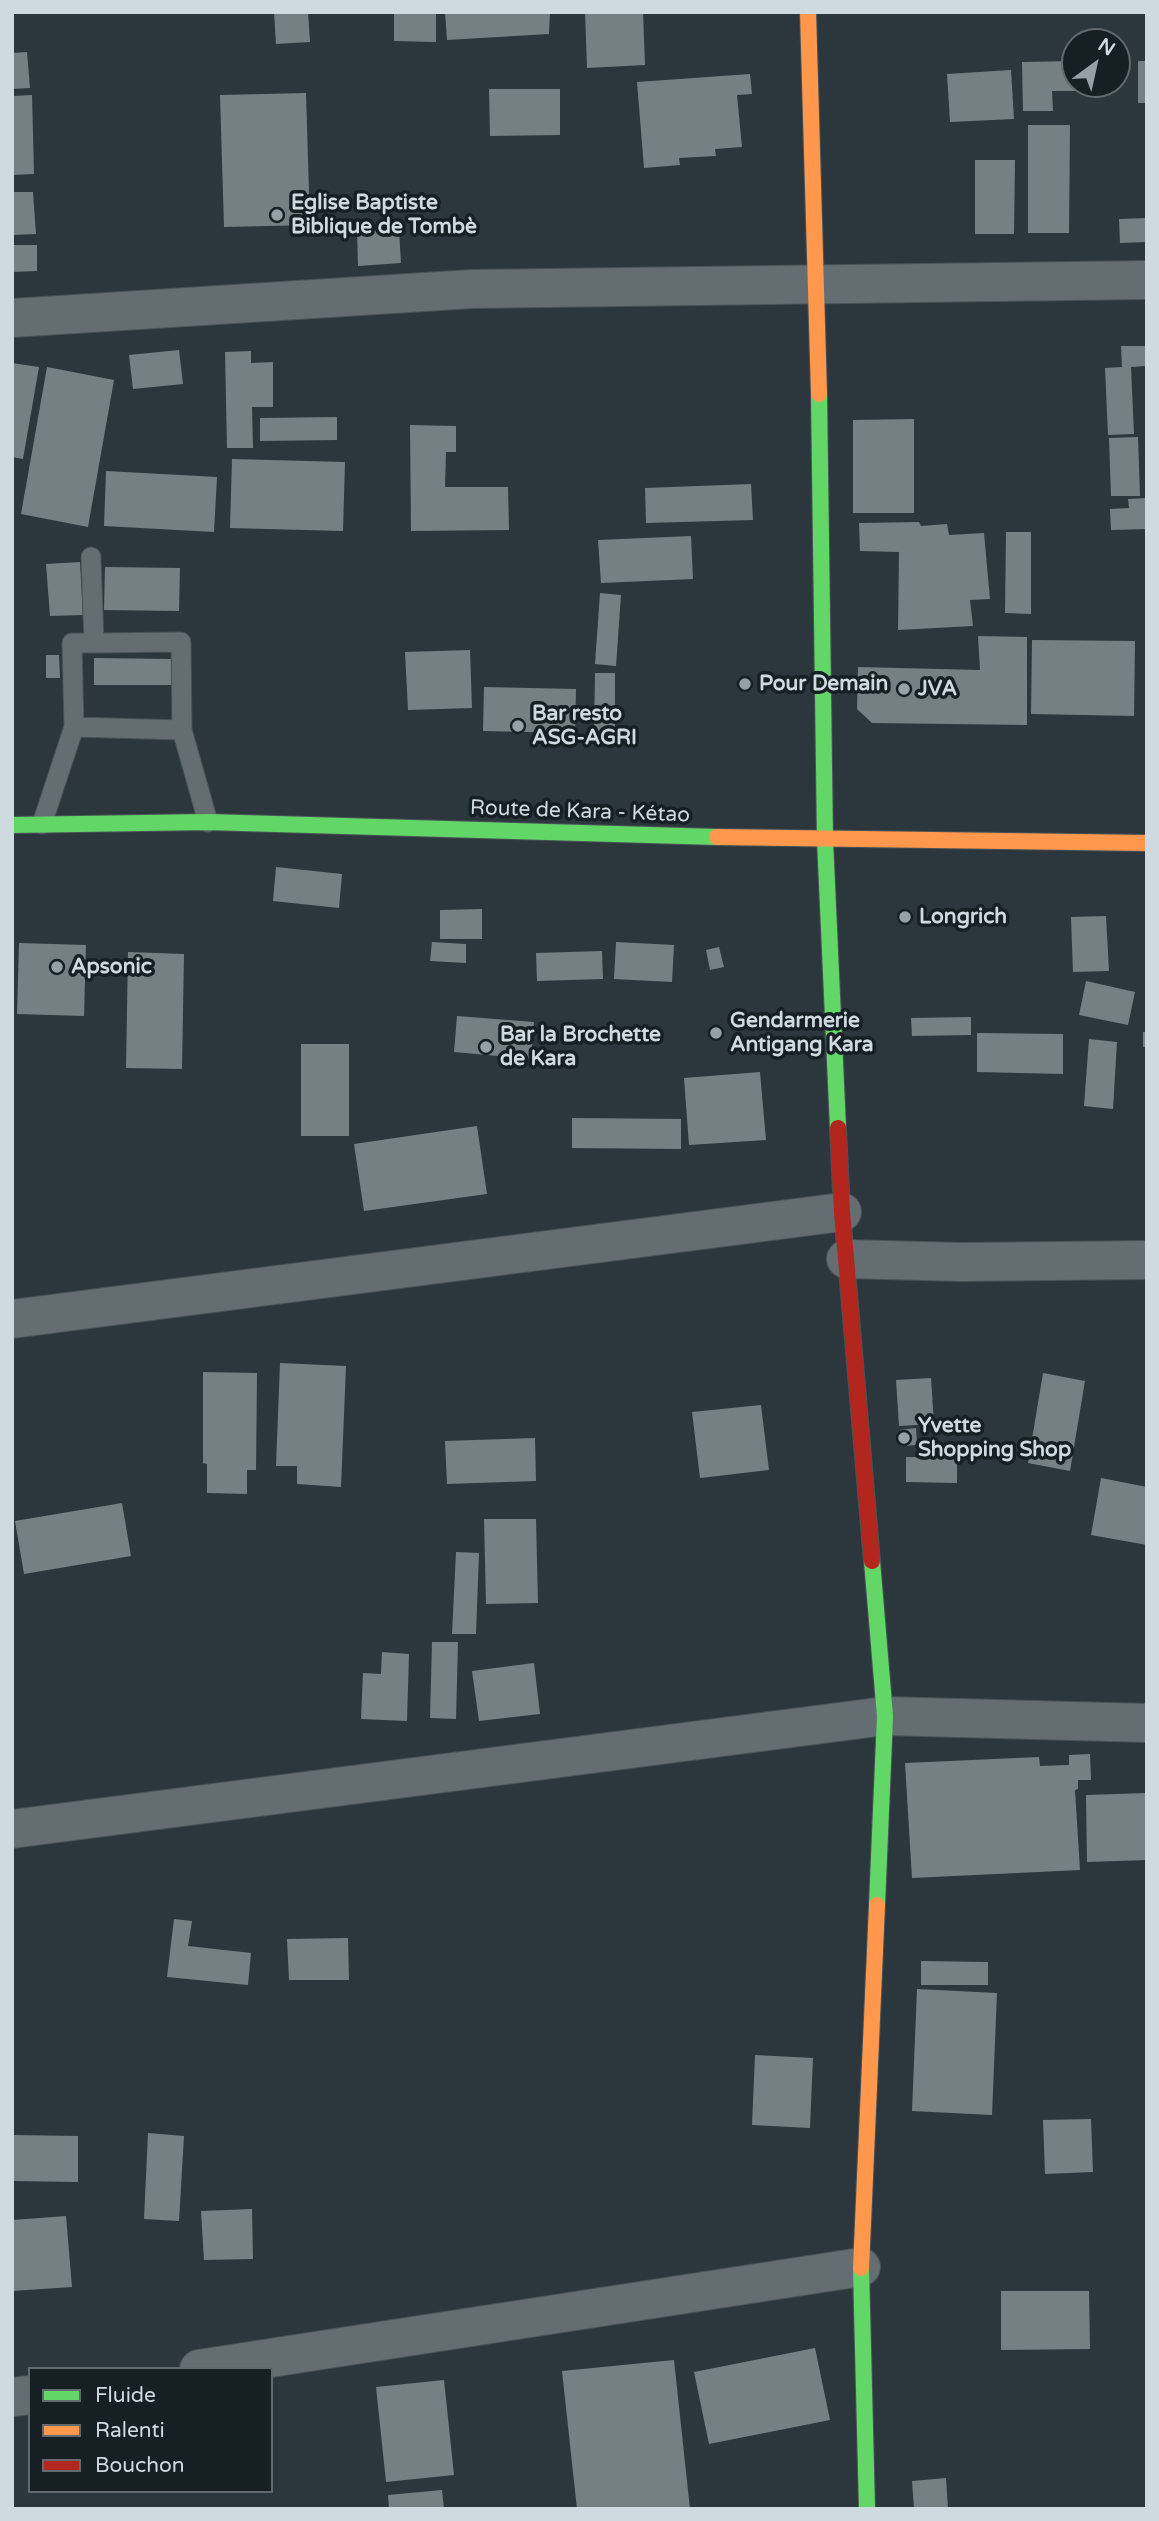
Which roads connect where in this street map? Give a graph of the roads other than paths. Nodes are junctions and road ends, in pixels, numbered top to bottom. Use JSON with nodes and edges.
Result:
{"nodes":[{"id":1,"x":808,"y":12,"type":"edge"},
{"id":2,"x":1147,"y":280,"type":"edge"},
{"id":3,"x":817,"y":283,"type":"junction"},
{"id":4,"x":12,"y":318,"type":"edge"},
{"id":5,"x":91,"y":557,"type":"dead end"},
{"id":6,"x":94,"y":643,"type":"junction"},
{"id":7,"x":74,"y":727,"type":"junction"},
{"id":8,"x":182,"y":730,"type":"junction"},
{"id":9,"x":208,"y":822,"type":"junction"},
{"id":10,"x":42,"y":824,"type":"junction"},
{"id":11,"x":12,"y":825,"type":"edge"},
{"id":12,"x":825,"y":840,"type":"junction"},
{"id":13,"x":1147,"y":843,"type":"edge"},
{"id":14,"x":842,"y":1212,"type":"junction"},
{"id":15,"x":846,"y":1259,"type":"junction"},
{"id":16,"x":1147,"y":1260,"type":"edge"},
{"id":17,"x":12,"y":1319,"type":"edge"},
{"id":18,"x":885,"y":1716,"type":"junction"},
{"id":19,"x":1147,"y":1723,"type":"edge"},
{"id":20,"x":12,"y":1829,"type":"edge"},
{"id":21,"x":861,"y":2267,"type":"junction"},
{"id":22,"x":213,"y":2367,"type":"edge"},
{"id":23,"x":867,"y":2509,"type":"edge"}],
"edges":[{"from":1,"to":3,"type":"street"},
{"from":2,"to":3,"type":"street"},
{"from":3,"to":4,"type":"street"},
{"from":3,"to":12,"type":"street"},
{"from":5,"to":6,"type":"lane"},
{"from":6,"to":7,"type":"lane"},
{"from":6,"to":8,"type":"lane"},
{"from":7,"to":8,"type":"lane"},
{"from":7,"to":10,"type":"lane"},
{"from":8,"to":9,"type":"lane"},
{"from":9,"to":10,"type":"street","name":"Route de Kara - Kétao"},
{"from":9,"to":12,"type":"street","name":"Route de Kara - Kétao"},
{"from":10,"to":11,"type":"street","name":"Route de Kara - Kétao"},
{"from":12,"to":13,"type":"street","name":"Route de Kara - Kétao"},
{"from":12,"to":14,"type":"street"},
{"from":14,"to":15,"type":"street"},
{"from":14,"to":17,"type":"street"},
{"from":15,"to":16,"type":"street"},
{"from":15,"to":18,"type":"street"},
{"from":18,"to":19,"type":"street"},
{"from":18,"to":20,"type":"street"},
{"from":18,"to":21,"type":"street"},
{"from":21,"to":22,"type":"street"},
{"from":21,"to":23,"type":"street"}]}
